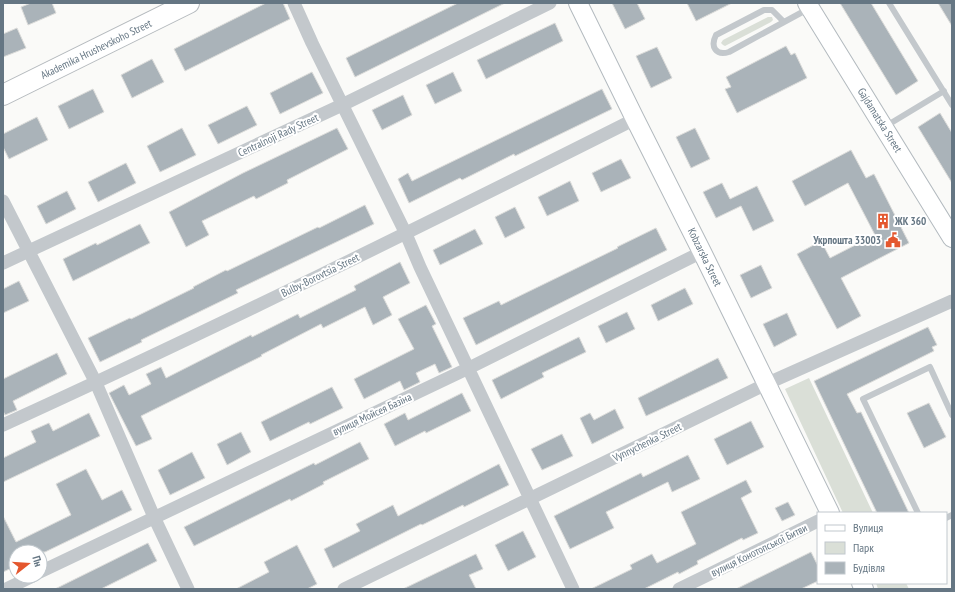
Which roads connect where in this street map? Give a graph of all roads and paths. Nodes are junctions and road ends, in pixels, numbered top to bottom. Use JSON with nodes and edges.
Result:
{"nodes":[{"id":1,"x":189,"y":3,"type":"edge"},
{"id":2,"x":294,"y":3,"type":"edge"},
{"id":3,"x":550,"y":3,"type":"edge"},
{"id":4,"x":578,"y":3,"type":"edge"},
{"id":5,"x":889,"y":3,"type":"edge"},
{"id":6,"x":808,"y":6,"type":"edge"},
{"id":7,"x":784,"y":22,"type":"junction"},
{"id":8,"x":944,"y":91,"type":"junction"},
{"id":9,"x":3,"y":95,"type":"edge"},
{"id":10,"x":342,"y":105,"type":"junction"},
{"id":11,"x":952,"y":105,"type":"edge"},
{"id":12,"x":635,"y":119,"type":"junction"},
{"id":13,"x":884,"y":127,"type":"junction"},
{"id":14,"x":3,"y":201,"type":"edge"},
{"id":15,"x":406,"y":234,"type":"junction"},
{"id":16,"x":952,"y":238,"type":"edge"},
{"id":17,"x":28,"y":252,"type":"junction"},
{"id":18,"x":702,"y":252,"type":"junction"},
{"id":19,"x":3,"y":263,"type":"edge"},
{"id":20,"x":952,"y":301,"type":"edge"},
{"id":21,"x":469,"y":368,"type":"junction"},
{"id":22,"x":96,"y":383,"type":"junction"},
{"id":23,"x":766,"y":384,"type":"junction"},
{"id":24,"x":952,"y":415,"type":"edge"},
{"id":25,"x":3,"y":425,"type":"edge"},
{"id":26,"x":530,"y":500,"type":"junction"},
{"id":27,"x":830,"y":512,"type":"edge"},
{"id":28,"x":918,"y":512,"type":"edge"},
{"id":29,"x":154,"y":517,"type":"junction"},
{"id":30,"x":817,"y":521,"type":"edge"},
{"id":31,"x":48,"y":568,"type":"edge"},
{"id":32,"x":16,"y":584,"type":"edge"},
{"id":33,"x":6,"y":589,"type":"edge"},
{"id":34,"x":188,"y":589,"type":"edge"},
{"id":35,"x":344,"y":589,"type":"edge"},
{"id":36,"x":573,"y":589,"type":"edge"},
{"id":37,"x":679,"y":589,"type":"edge"}],
"edges":[{"from":1,"to":9,"type":"main road","name":"Akademika Hrushevskoho Street"},
{"from":2,"to":10,"type":"street"},
{"from":3,"to":10,"type":"street","name":"Centralnoji Rady Street"},
{"from":4,"to":12,"type":"street","name":"Kobzarska Street"},
{"from":5,"to":8,"type":"lane"},
{"from":6,"to":7,"type":"lane"},
{"from":6,"to":13,"type":"street","name":"Gajdamatska Street"},
{"from":7,"to":7,"type":"lane"},
{"from":8,"to":11,"type":"lane"},
{"from":8,"to":13,"type":"lane"},
{"from":10,"to":15,"type":"street"},
{"from":10,"to":17,"type":"street","name":"Centralnoji Rady Street"},
{"from":12,"to":15,"type":"street","name":"Bulby-Borovtsia Street"},
{"from":12,"to":18,"type":"street","name":"Kobzarska Street"},
{"from":13,"to":16,"type":"street","name":"Gajdamatska Street"},
{"from":14,"to":17,"type":"street"},
{"from":15,"to":21,"type":"street"},
{"from":15,"to":22,"type":"street","name":"Bulby-Borovtsia Street"},
{"from":17,"to":19,"type":"street","name":"Centralnoji Rady Street"},
{"from":17,"to":22,"type":"street"},
{"from":18,"to":21,"type":"street","name":"вулиця Мойсея Базіна"},
{"from":18,"to":23,"type":"street","name":"Kobzarska Street"},
{"from":20,"to":23,"type":"street","name":"Vynnychenka Street"},
{"from":21,"to":26,"type":"street"},
{"from":21,"to":29,"type":"street","name":"вулиця Мойсея Базіна"},
{"from":22,"to":25,"type":"street","name":"Bulby-Borovtsia Street"},
{"from":22,"to":29,"type":"street"},
{"from":23,"to":26,"type":"street","name":"Vynnychenka Street"},
{"from":23,"to":27,"type":"street","name":"Kobzarska Street"},
{"from":24,"to":28,"type":"lane"},
{"from":26,"to":35,"type":"street","name":"Vynnychenka Street"},
{"from":26,"to":36,"type":"street"},
{"from":29,"to":31,"type":"street","name":"вулиця Мойсея Базіна"},
{"from":29,"to":34,"type":"street"},
{"from":30,"to":37,"type":"street","name":"вулиця Конотопської Битви"},
{"from":32,"to":33,"type":"street"}]}
